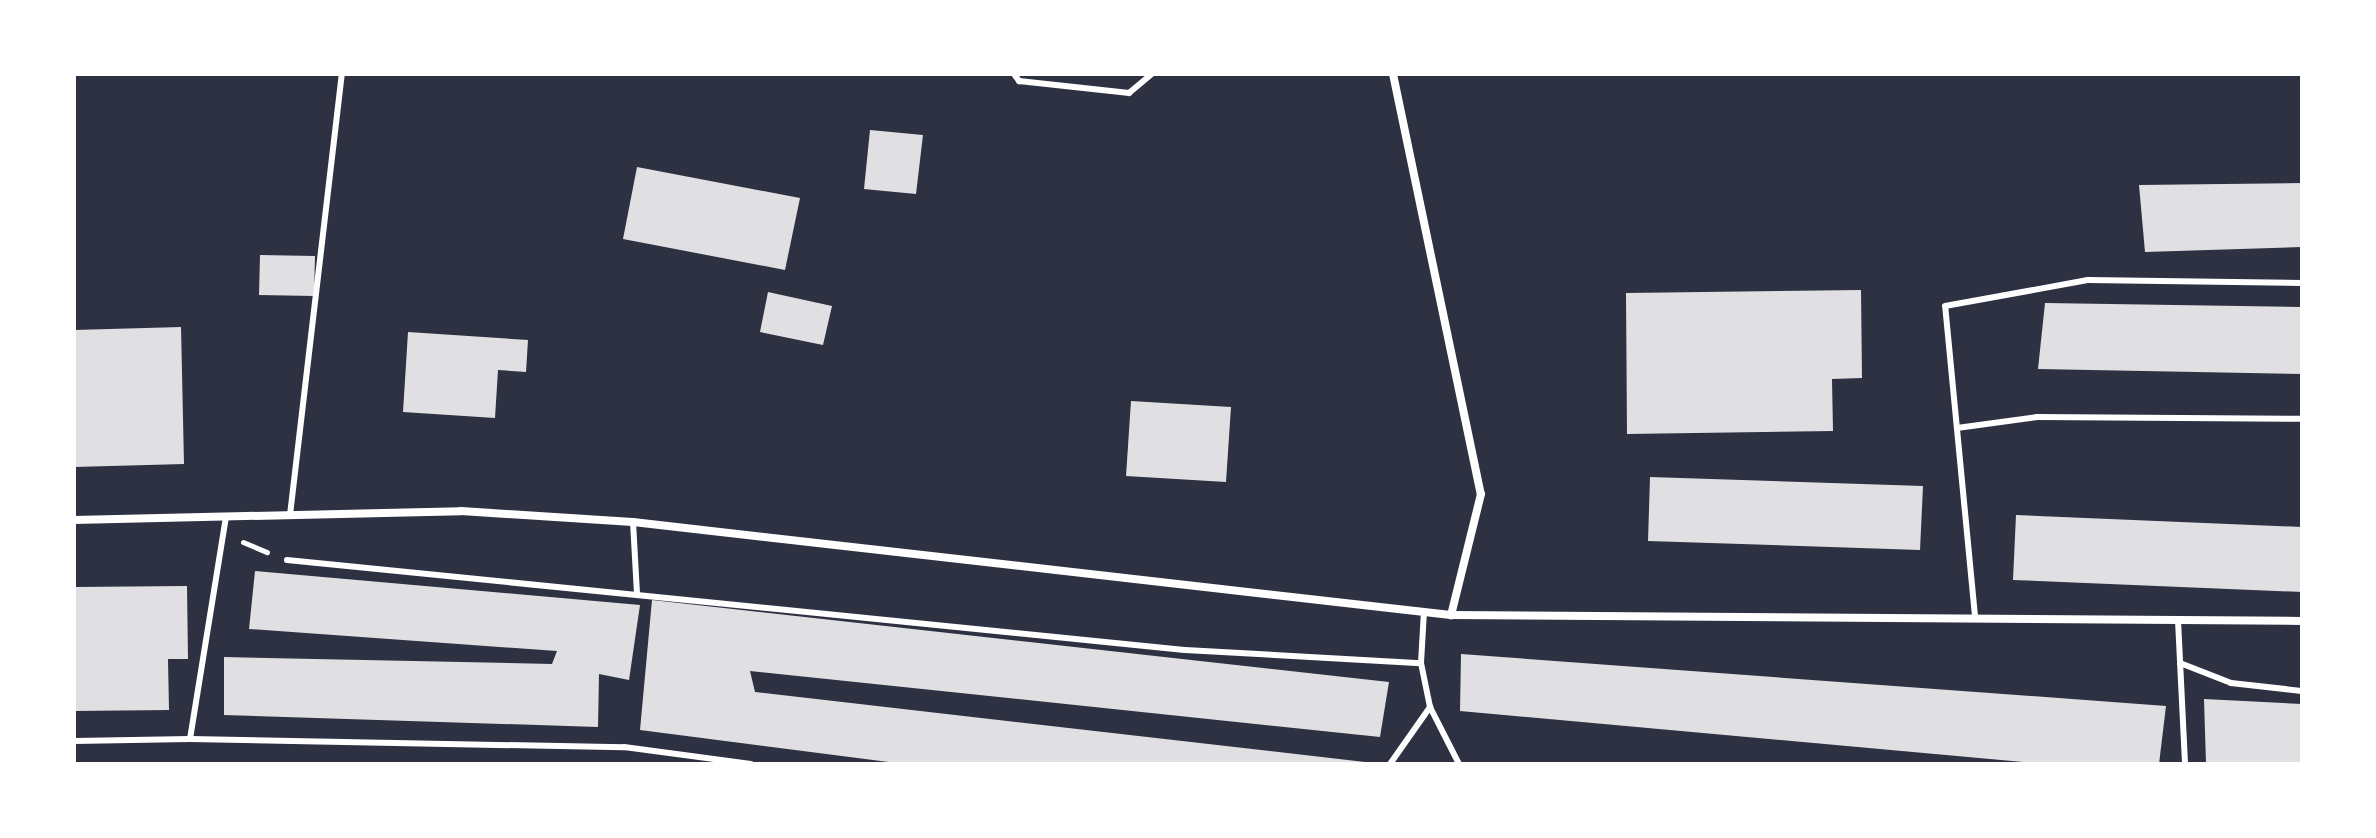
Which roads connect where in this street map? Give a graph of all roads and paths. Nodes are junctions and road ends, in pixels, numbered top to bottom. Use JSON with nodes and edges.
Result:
{"nodes":[{"id":1,"x":342,"y":74,"type":"edge"},
{"id":2,"x":1014,"y":74,"type":"edge"},
{"id":3,"x":1152,"y":74,"type":"edge"},
{"id":4,"x":1393,"y":74,"type":"edge"},
{"id":5,"x":2302,"y":283,"type":"edge"},
{"id":6,"x":2302,"y":419,"type":"edge"},
{"id":7,"x":1957,"y":428,"type":"junction"},
{"id":8,"x":290,"y":515,"type":"junction"},
{"id":9,"x":226,"y":517,"type":"junction"},
{"id":10,"x":74,"y":520,"type":"edge"},
{"id":11,"x":633,"y":522,"type":"junction"},
{"id":12,"x":223,"y":534,"type":"junction"},
{"id":13,"x":287,"y":560,"type":"joint"},
{"id":14,"x":637,"y":594,"type":"junction"},
{"id":15,"x":1424,"y":611,"type":"junction"},
{"id":16,"x":1451,"y":615,"type":"junction"},
{"id":17,"x":1975,"y":616,"type":"junction"},
{"id":18,"x":2178,"y":620,"type":"junction"},
{"id":19,"x":2302,"y":621,"type":"edge"},
{"id":20,"x":1421,"y":663,"type":"junction"},
{"id":21,"x":2180,"y":663,"type":"junction"},
{"id":22,"x":2302,"y":691,"type":"edge"},
{"id":23,"x":1430,"y":707,"type":"junction"},
{"id":24,"x":190,"y":739,"type":"junction"},
{"id":25,"x":74,"y":741,"type":"edge"},
{"id":26,"x":751,"y":764,"type":"edge"},
{"id":27,"x":1390,"y":764,"type":"edge"},
{"id":28,"x":1459,"y":764,"type":"edge"},
{"id":29,"x":2185,"y":764,"type":"edge"}],
"edges":[{"from":1,"to":8,"type":"lane"},
{"from":2,"to":3,"type":"lane"},
{"from":4,"to":16,"type":"street"},
{"from":5,"to":7,"type":"lane"},
{"from":6,"to":7,"type":"lane"},
{"from":7,"to":17,"type":"lane"},
{"from":8,"to":9,"type":"street"},
{"from":8,"to":11,"type":"street"},
{"from":9,"to":10,"type":"street"},
{"from":9,"to":12,"type":"lane"},
{"from":11,"to":14,"type":"lane"},
{"from":11,"to":15,"type":"street"},
{"from":12,"to":13,"type":"path"},
{"from":12,"to":24,"type":"lane"},
{"from":13,"to":14,"type":"lane"},
{"from":14,"to":20,"type":"lane"},
{"from":15,"to":16,"type":"street"},
{"from":15,"to":20,"type":"lane"},
{"from":16,"to":17,"type":"street"},
{"from":17,"to":18,"type":"street"},
{"from":18,"to":19,"type":"street"},
{"from":18,"to":21,"type":"lane"},
{"from":20,"to":23,"type":"lane"},
{"from":21,"to":22,"type":"lane"},
{"from":21,"to":29,"type":"lane"},
{"from":23,"to":27,"type":"lane"},
{"from":23,"to":28,"type":"lane"},
{"from":24,"to":25,"type":"lane"},
{"from":24,"to":26,"type":"lane"}]}
